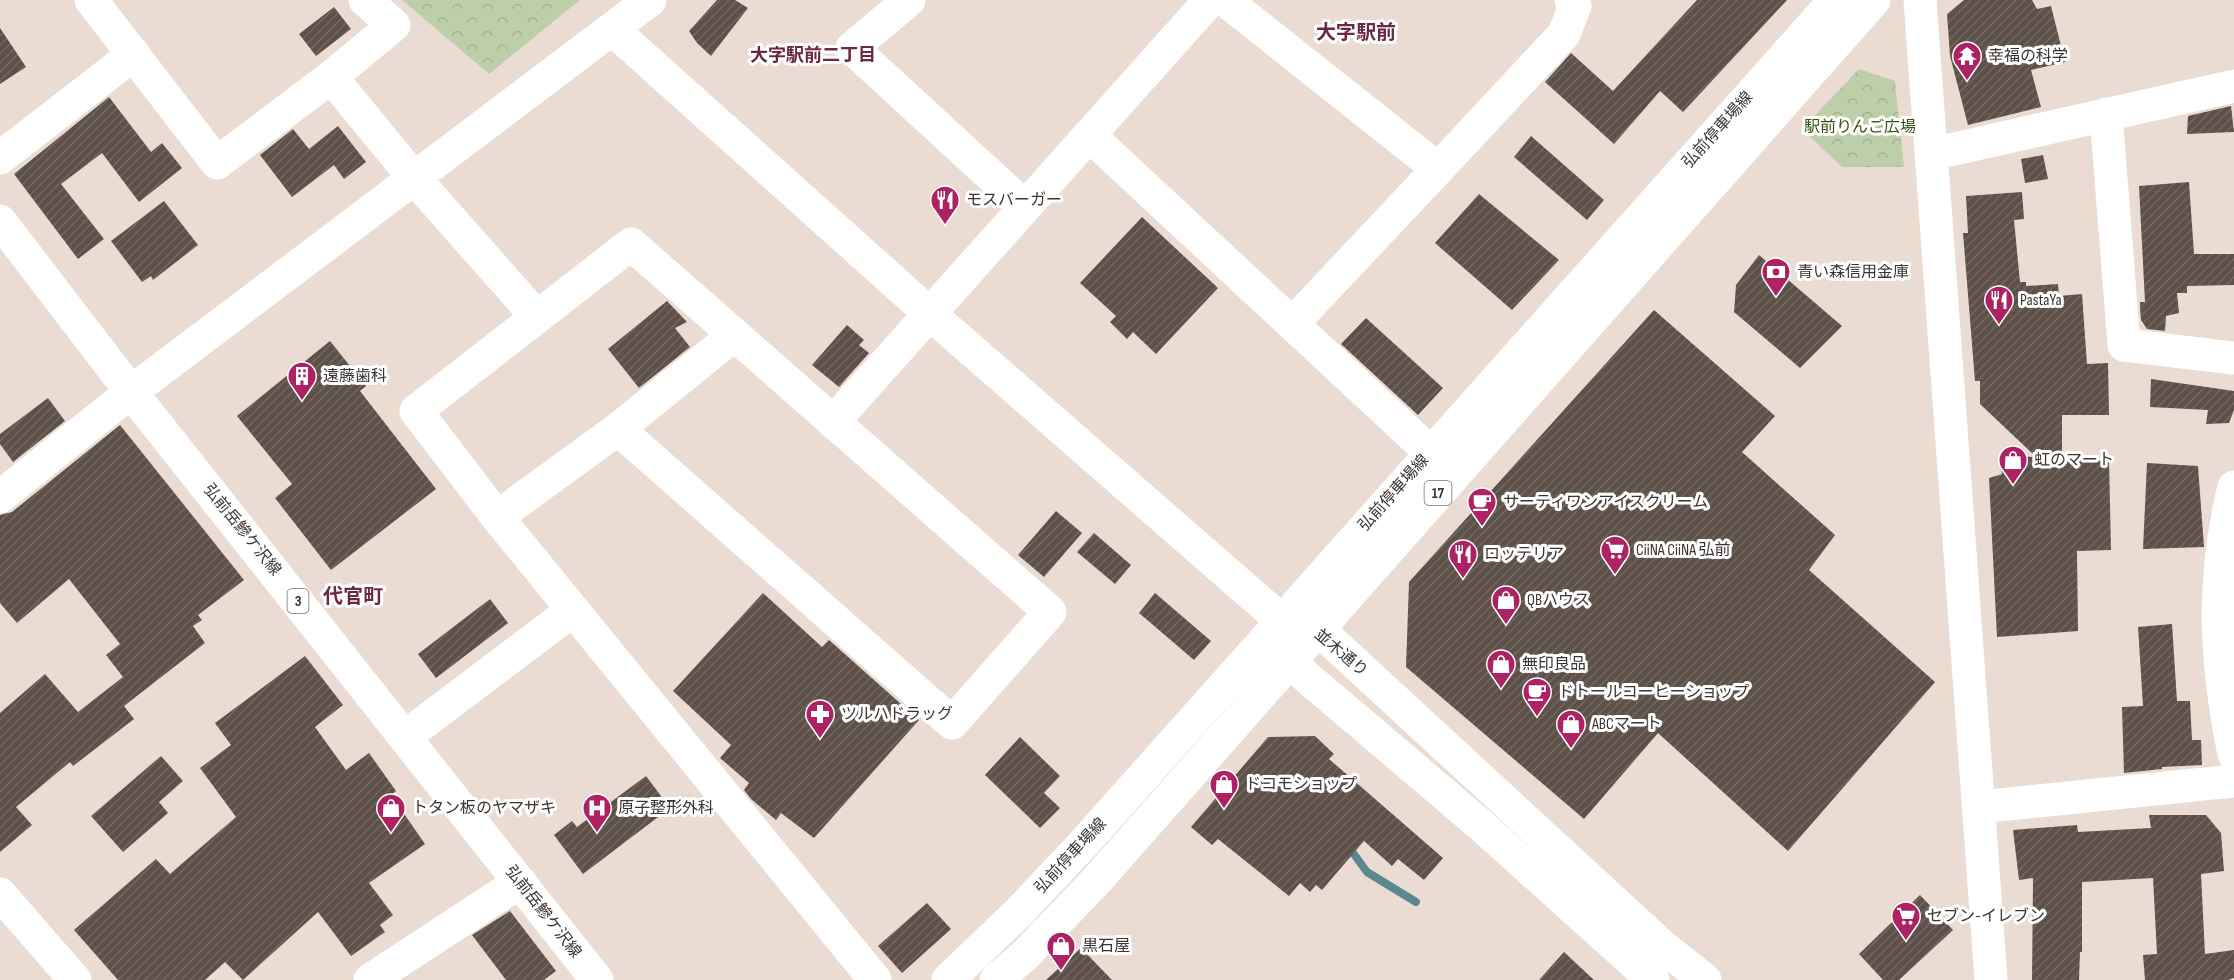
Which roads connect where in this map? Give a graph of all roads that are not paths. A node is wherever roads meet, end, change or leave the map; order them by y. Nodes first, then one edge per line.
1 (91, 0) edge
2 (365, 0) edge
3 (650, 0) edge
4 (1210, 0) edge
5 (1225, 0) edge
6 (1571, 0) edge
7 (1834, 0) edge
8 (1874, 0) edge
9 (1920, 0) edge
10 (907, 1) edge
11 (612, 29) junction
12 (134, 54) junction
13 (332, 77) junction
14 (2234, 86) edge
15 (2106, 114) junction
16 (1089, 135) junction
17 (1932, 154) junction
18 (0, 158) edge
19 (1438, 168) junction
20 (416, 179) junction
21 (1025, 207) junction
22 (0, 221) edge
23 (930, 314) junction
24 (537, 317) junction
25 (1292, 324) junction
26 (734, 335) junction
27 (2234, 358) edge
28 (131, 392) junction
29 (833, 422) junction
30 (618, 429) junction
31 (1430, 452) junction
32 (2234, 487) edge
33 (0, 497) edge
34 (497, 517) junction
35 (573, 610) junction
36 (1281, 620) junction
37 (1318, 629) junction
38 (1289, 662) junction
39 (406, 736) junction
40 (2234, 754) edge
41 (2234, 782) edge
42 (1979, 807) junction
43 (520, 882) junction
44 (0, 894) edge
45 (1662, 946) junction
46 (1642, 977) edge
47 (75, 980) edge
48 (370, 980) edge
49 (597, 980) edge
50 (875, 980) edge
51 (948, 980) edge
52 (996, 980) edge
53 (1705, 980) edge
54 (1991, 980) edge

1 - 12 street
2 - 13 street
3 - 11 street
4 - 16 street
5 - 19 street
6 - 19 street
7 - 31 street, 弘前停車場線 / 17
8 - 37 street, 弘前停車場線 / 17
9 - 17 street
10 - 21 street
11 - 20 street
11 - 23 street
12 - 13 street
12 - 18 street
13 - 20 street
14 - 15 street
15 - 17 street
15 - 27 street
16 - 21 street
16 - 25 street
17 - 42 street
19 - 25 street
20 - 24 street
20 - 28 street
21 - 23 street
22 - 28 street, 弘前岳鰺ケ沢線 / 3
23 - 29 street
23 - 36 street
24 - 26 street
24 - 34 street
25 - 31 street
26 - 29 street
26 - 30 street
28 - 33 street
28 - 39 street, 弘前岳鰺ケ沢線 / 3
29 - 30 street
30 - 34 street
31 - 36 street, 弘前停車場線 / 17
32 - 40 street
34 - 35 street
35 - 39 street
35 - 50 street
36 - 37 street, 並木通り
36 - 38 street
36 - 51 street, 弘前停車場線 / 17
37 - 38 street, 弘前停車場線 / 17
37 - 45 street, 並木通り
38 - 46 street
38 - 52 street, 弘前停車場線 / 17
39 - 43 street, 弘前岳鰺ケ沢線 / 3
41 - 42 street
42 - 54 street
43 - 48 street
43 - 49 street, 弘前岳鰺ケ沢線 / 3
44 - 47 street
45 - 46 street
45 - 53 street, 並木通り

